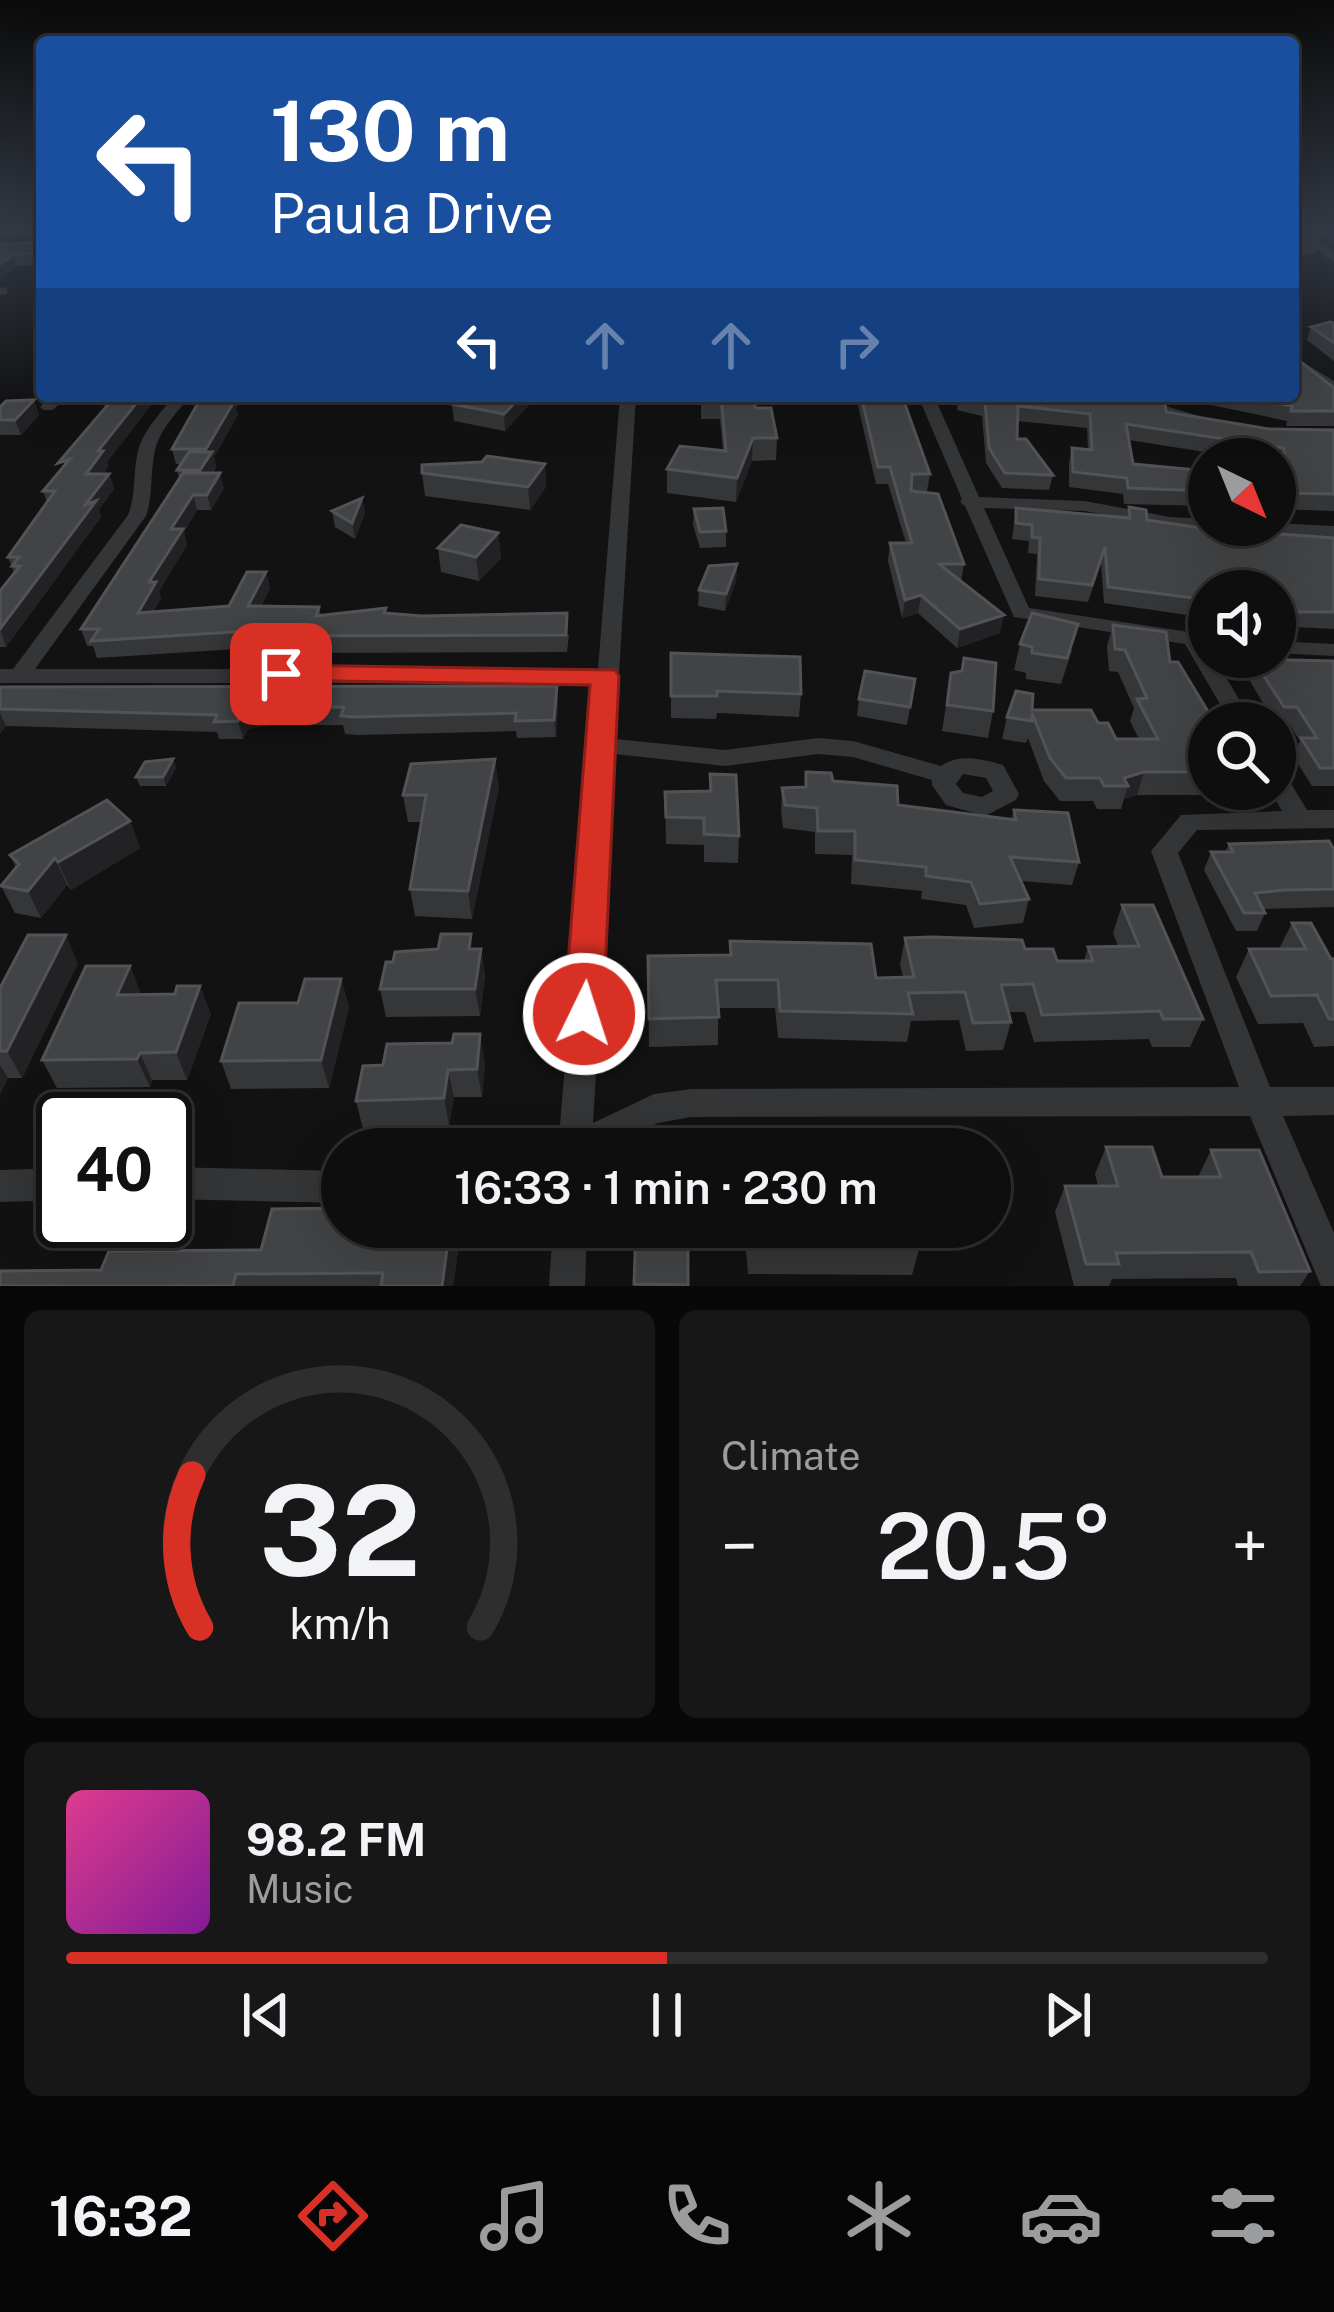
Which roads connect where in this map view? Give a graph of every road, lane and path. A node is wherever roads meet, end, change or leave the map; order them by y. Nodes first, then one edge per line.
1 (1299, 365) edge
2 (1334, 388) edge
3 (177, 402) edge
4 (628, 402) edge
5 (928, 402) edge
6 (1123, 402) edge
7 (1232, 429) edge
8 (969, 502) junction
9 (1334, 532) edge
10 (1188, 638) edge
11 (1296, 647) edge
12 (1334, 650) edge
13 (10, 676) edge
14 (605, 676) junction
15 (601, 745) junction
16 (946, 775) dead end
17 (1294, 810) edge
18 (1334, 818) edge
19 (1299, 819) junction
20 (1262, 1101) junction
21 (1334, 1101) edge
22 (575, 1128) edge
23 (616, 1128) edge
24 (192, 1184) edge
25 (36, 1185) edge
26 (0, 1186) edge
27 (321, 1187) edge
28 (569, 1248) edge
29 (1334, 1274) edge
30 (567, 1286) edge

1 - 2 street
3 - 13 street
4 - 14 street
5 - 8 street
6 - 7 street
8 - 9 street
8 - 10 street
11 - 12 street
13 - 14 street
14 - 15 street
15 - 16 street
15 - 22 street
17 - 19 street
18 - 19 street
19 - 20 street
20 - 21 street
20 - 23 street
20 - 29 street
24 - 27 street
25 - 26 street
28 - 30 street

